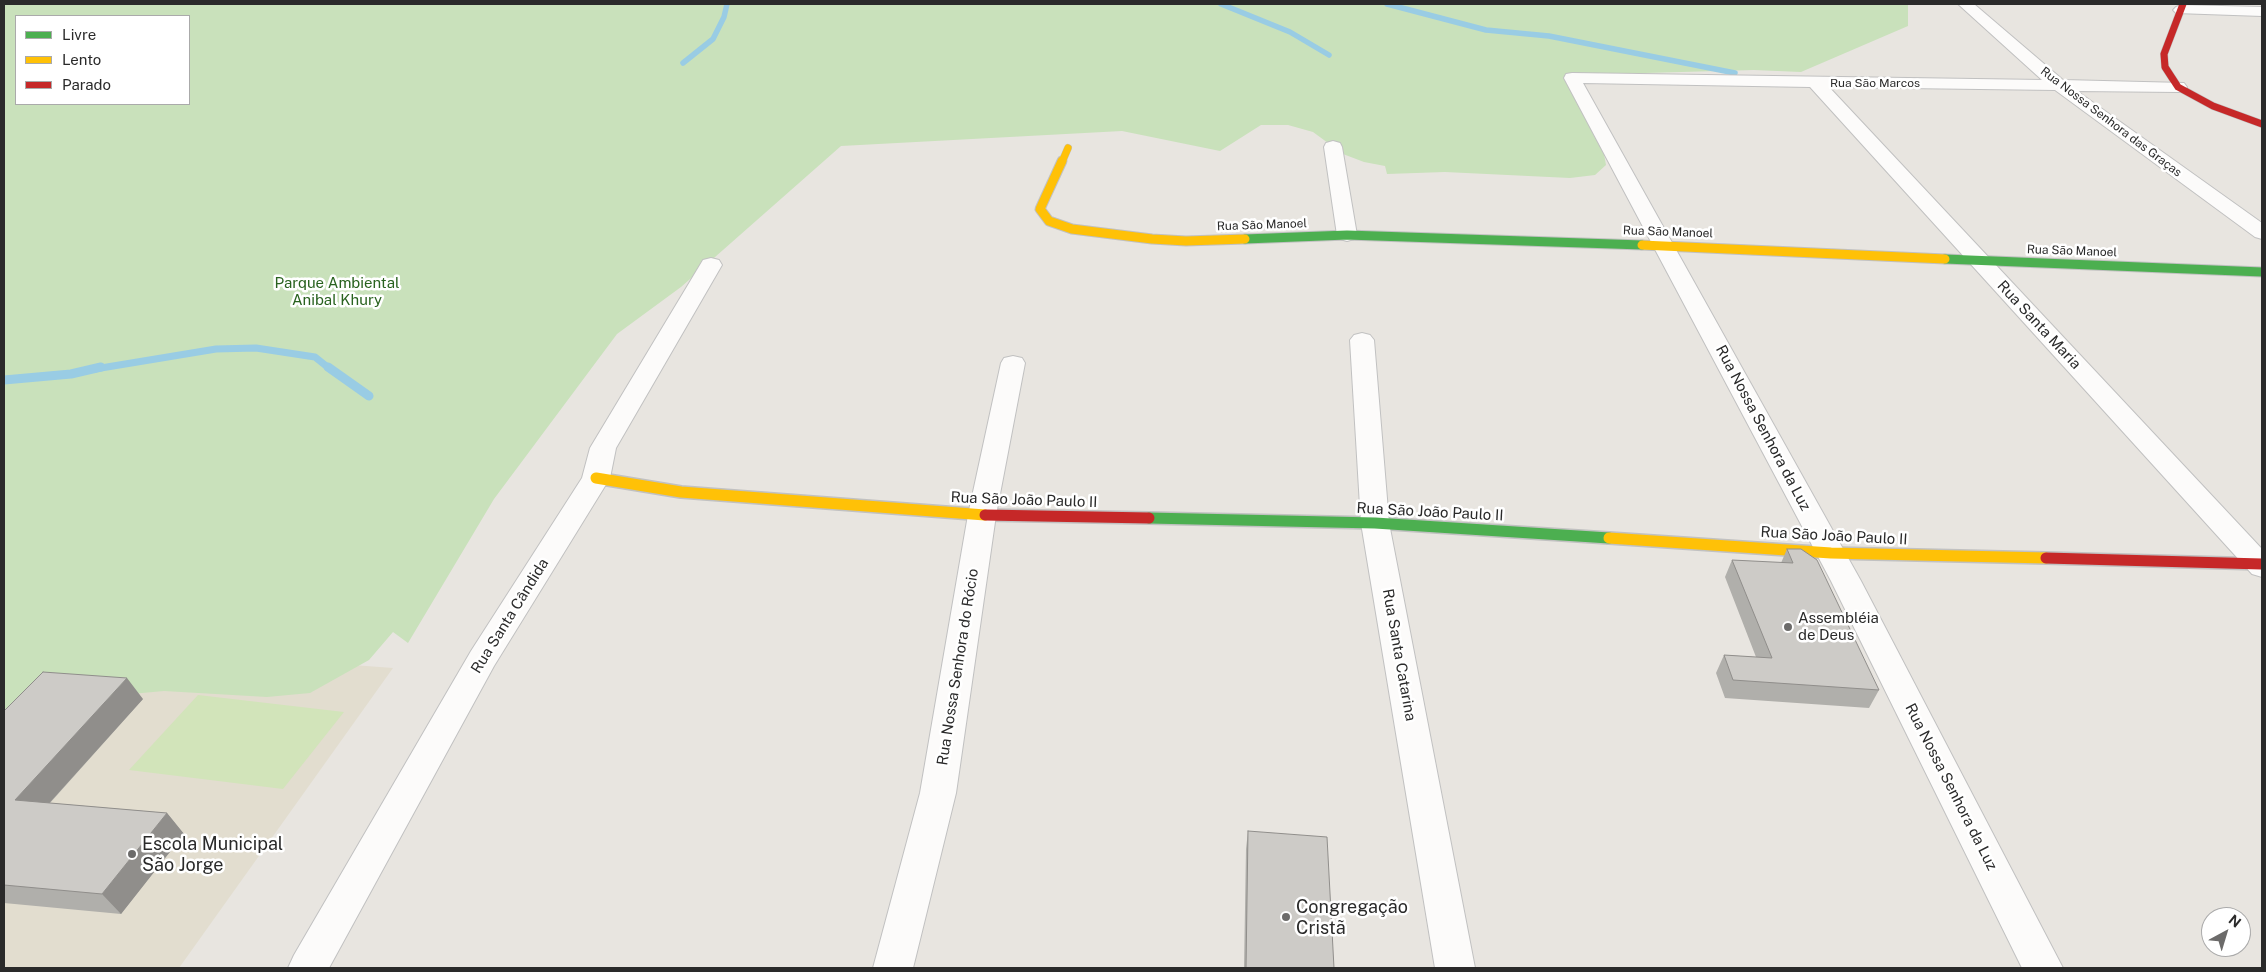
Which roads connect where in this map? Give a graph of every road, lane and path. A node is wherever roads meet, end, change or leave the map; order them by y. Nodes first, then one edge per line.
1 (1965, 4) edge
2 (2182, 7) edge
3 (2262, 12) edge
4 (1572, 78) joint
5 (1816, 82) junction
6 (2056, 84) junction
7 (2178, 87) junction
8 (2262, 124) edge
9 (1333, 147) dead end
10 (1068, 148) dead end
11 (2262, 233) edge
12 (1347, 235) junction
13 (1665, 246) junction
14 (1980, 261) junction
15 (711, 265) dead end
16 (2262, 272) edge
17 (1362, 340) dead end
18 (1013, 363) dead end
19 (596, 478) junction
20 (982, 515) junction
21 (1375, 523) junction
22 (1831, 553) junction
23 (2261, 565) edge
24 (308, 968) edge
25 (893, 968) edge
26 (1455, 968) edge
27 (2043, 968) edge

1 - 6 street, Rua Nossa Senhora das Graças
2 - 3 street
2 - 7 street
4 - 5 street, Rua São Marcos
4 - 13 street, Rua Nossa Senhora da Luz
5 - 6 street, Rua São Marcos
5 - 14 street, Rua Santa Maria
6 - 7 street, Rua São Marcos
6 - 11 street, Rua Nossa Senhora das Graças
7 - 8 street
9 - 12 street
10 - 12 street, Rua São Manoel
12 - 13 street, Rua São Manoel
13 - 14 street, Rua São Manoel
13 - 22 street, Rua Nossa Senhora da Luz
14 - 16 street, Rua São Manoel
14 - 23 street, Rua Santa Maria
15 - 19 street, Rua Santa Cândida
17 - 21 street, Rua Santa Catarina
18 - 20 street, Rua Nossa Senhora do Rócio
19 - 20 street, Rua São João Paulo II
19 - 24 street, Rua Santa Cândida
20 - 21 street, Rua São João Paulo II
20 - 25 street, Rua Nossa Senhora do Rócio
21 - 22 street, Rua São João Paulo II
21 - 26 street, Rua Santa Catarina
22 - 23 street, Rua São João Paulo II
22 - 27 street, Rua Nossa Senhora da Luz

